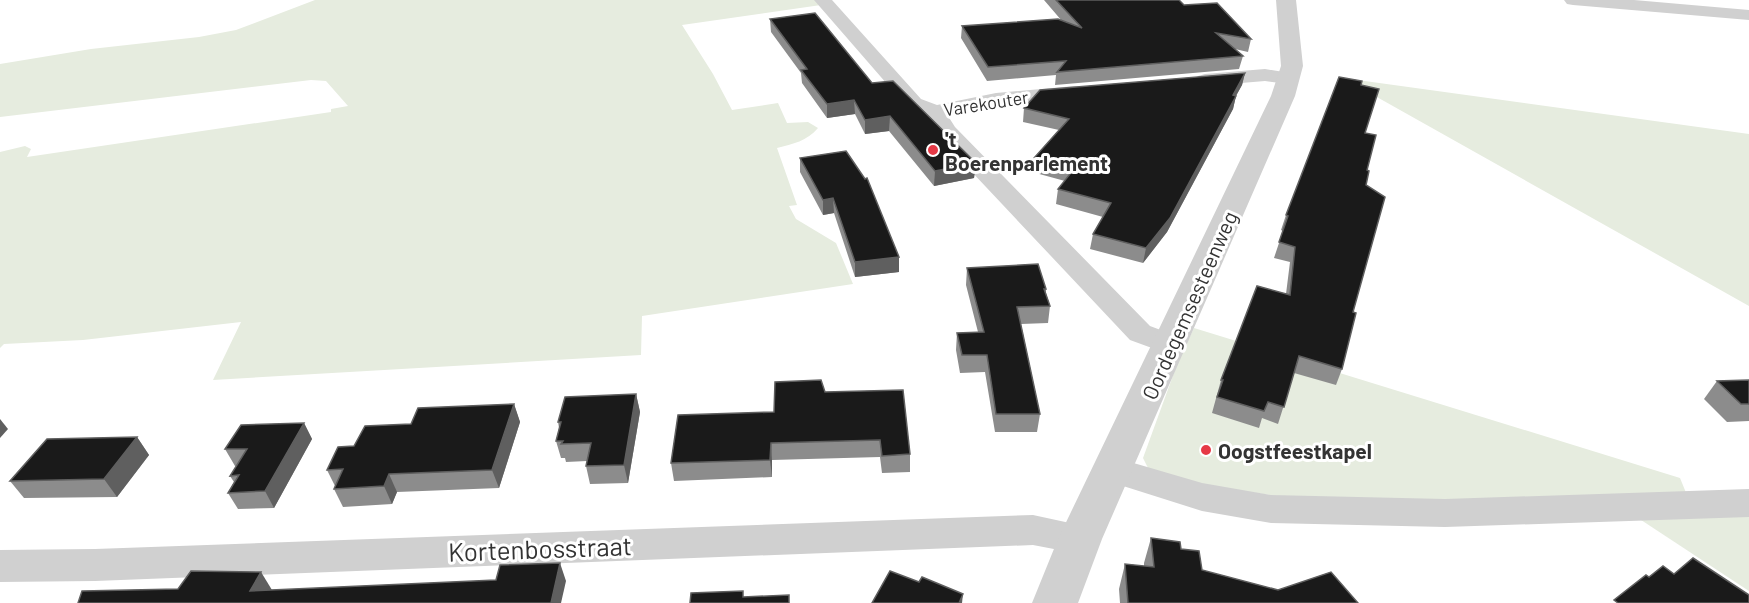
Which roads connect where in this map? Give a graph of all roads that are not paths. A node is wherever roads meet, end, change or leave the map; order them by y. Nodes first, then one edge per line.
1 (823, 0) edge
2 (1286, 0) edge
3 (1573, 0) edge
4 (1749, 15) edge
5 (1289, 78) junction
6 (1183, 82) edge
7 (1089, 90) edge
8 (935, 112) junction
9 (1171, 345) junction
10 (1113, 470) junction
11 (1749, 504) edge
12 (1080, 539) junction
13 (0, 566) edge
14 (1055, 603) edge

1 - 8 street, Varekouter
2 - 5 street, Oordegemsesteenweg
3 - 4 street
5 - 6 street
5 - 9 street, Oordegemsesteenweg
7 - 8 street, Varekouter
8 - 9 street, Varekouter
9 - 10 street, Oordegemsesteenweg
10 - 11 street
10 - 12 street, Oordegemsesteenweg
12 - 13 street, Kortenbosstraat
12 - 14 street, Oordegemsesteenweg

